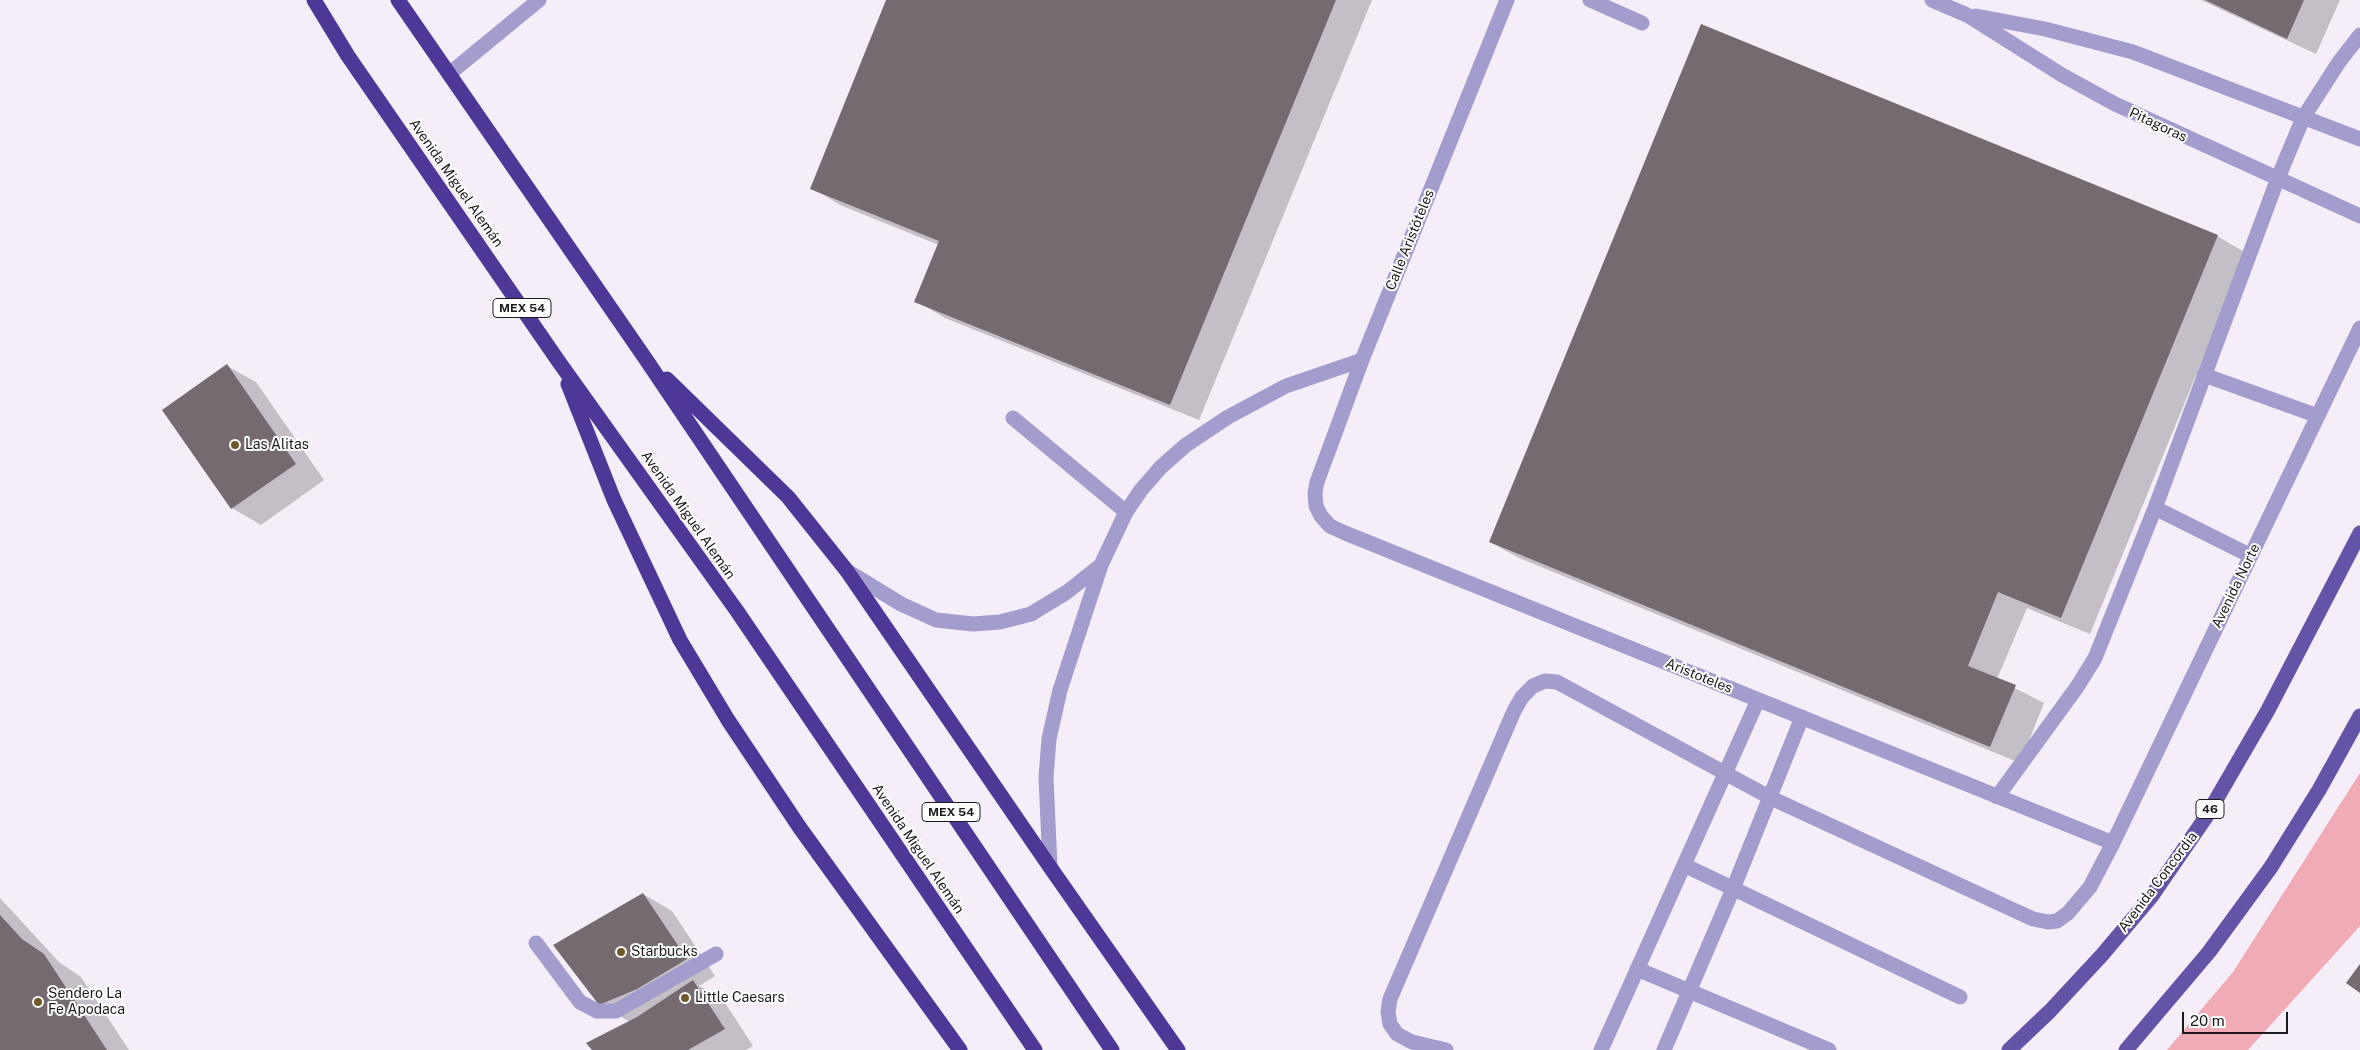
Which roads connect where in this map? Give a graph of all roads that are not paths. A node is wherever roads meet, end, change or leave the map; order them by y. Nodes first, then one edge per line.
1 (314, 0) edge
2 (398, 0) edge
3 (539, 0) edge
4 (1508, 0) edge
5 (1590, 0) edge
6 (1932, 0) edge
7 (1967, 14) junction
8 (1642, 23) dead end
9 (2360, 35) edge
10 (449, 74) junction
11 (2304, 118) junction
12 (2360, 139) edge
13 (2278, 178) junction
14 (2360, 216) edge
15 (2360, 328) edge
16 (645, 358) junction
17 (1362, 360) junction
18 (559, 362) junction
19 (2204, 375) junction
20 (2318, 416) junction
21 (1013, 418) dead end
22 (1318, 482) joint
23 (2155, 508) junction
24 (1126, 512) junction
25 (2360, 533) edge
26 (2250, 556) junction
27 (1101, 565) junction
28 (847, 571) junction
29 (1758, 700) junction
30 (2360, 716) edge
31 (1802, 717) junction
32 (1725, 773) junction
33 (1997, 797) junction
34 (1771, 798) junction
35 (2113, 843) junction
36 (1684, 865) junction
37 (1050, 867) junction
38 (1733, 889) junction
39 (536, 942) dead end
40 (716, 954) dead end
41 (1637, 969) junction
42 (1690, 991) junction
43 (1960, 997) dead end
44 (960, 1050) edge
45 (1035, 1050) edge
46 (1112, 1050) edge
47 (1178, 1050) edge
48 (1446, 1050) edge
49 (1601, 1050) edge
50 (1664, 1050) edge
51 (1829, 1050) edge
52 (2009, 1050) edge
53 (2126, 1050) edge

1 - 18 highway, Avenida Miguel Alemán / MEX 54
2 - 10 highway, MEX 54
3 - 10 lane
4 - 17 lane, Calle Aristóteles
5 - 8 lane
6 - 7 lane, Pitagoras
7 - 11 lane, Pitagoras
7 - 13 lane, Pitagoras
9 - 11 lane
10 - 16 highway, MEX 54
11 - 12 lane, Pitagoras
11 - 13 lane
13 - 14 lane, Pitagoras
13 - 19 lane
15 - 20 lane, Avenida Norte
16 - 28 highway
16 - 46 highway, MEX 54
17 - 22 lane, Calle Aristóteles
17 - 24 lane
18 - 44 highway
18 - 45 highway, Avenida Miguel Alemán / MEX 54
19 - 20 lane
19 - 23 lane
20 - 26 lane, Avenida Norte
21 - 24 lane
22 - 29 lane, Aristoteles
23 - 26 lane
23 - 33 lane
24 - 27 lane
25 - 52 main road, Avenida Concordia / 46
26 - 35 lane, Avenida Norte
27 - 28 lane
27 - 37 lane
28 - 37 highway
29 - 31 lane, Aristoteles
29 - 32 lane
30 - 53 main road
31 - 33 lane, Aristoteles
31 - 34 lane
32 - 34 lane, Avenida Norte
32 - 36 lane
32 - 48 lane, Avenida Norte
33 - 35 lane, Aristoteles
34 - 35 lane, Avenida Norte
34 - 38 lane
36 - 38 lane
36 - 41 lane
37 - 47 highway
38 - 42 lane
38 - 43 lane
39 - 40 lane
41 - 42 lane
41 - 49 lane
42 - 50 lane
42 - 51 lane

